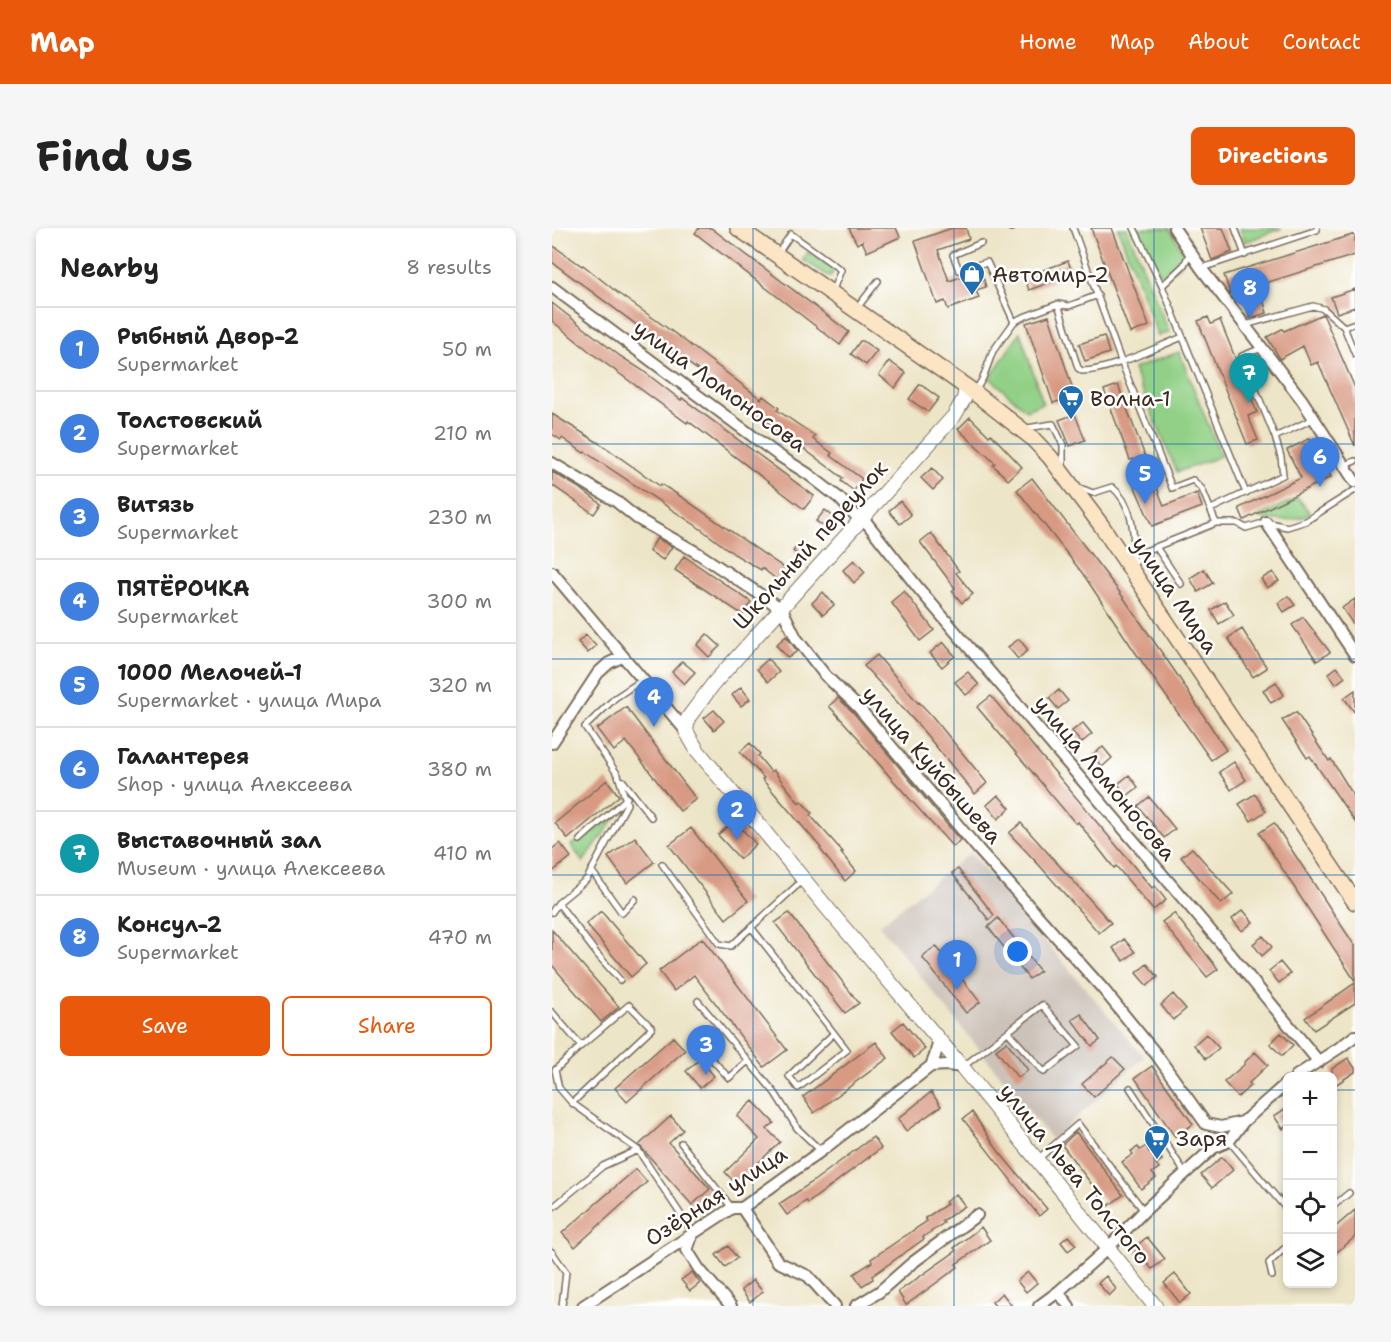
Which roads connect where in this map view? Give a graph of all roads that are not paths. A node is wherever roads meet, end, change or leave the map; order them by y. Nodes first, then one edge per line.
1 (738, 228) edge
2 (1073, 228) edge
3 (1134, 228) edge
4 (1173, 228) edge
5 (1235, 228) edge
6 (1319, 229) edge
7 (981, 243) dead end
8 (1190, 252) junction
9 (777, 254) junction
10 (1245, 255) junction
11 (1201, 268) junction
12 (878, 281) dead end
13 (1162, 286) junction
14 (552, 287) edge
15 (831, 293) junction
16 (1098, 295) junction
17 (1058, 304) junction
18 (856, 309) junction
19 (1014, 322) junction
20 (1355, 323) edge
21 (1245, 325) junction
22 (1344, 327) junction
23 (1183, 337) junction
24 (1263, 348) junction
25 (1355, 354) edge
26 (1121, 361) junction
27 (970, 390) junction
28 (1315, 418) junction
29 (1021, 429) junction
30 (1275, 437) junction
31 (552, 463) edge
32 (1350, 463) edge
33 (1065, 476) junction
34 (1355, 482) edge
35 (1355, 490) edge
36 (1246, 493) junction
37 (1211, 509) junction
38 (862, 520) junction
39 (1266, 522) junction
40 (1216, 523) junction
41 (1156, 547) junction
42 (1130, 568) junction
43 (552, 572) edge
44 (1180, 584) dead end
45 (782, 609) junction
46 (1355, 655) edge
47 (622, 657) junction
48 (642, 680) junction
49 (686, 731) junction
50 (552, 742) edge
51 (618, 775) junction
52 (627, 798) junction
53 (651, 817) dead end
54 (580, 840) dead end
55 (662, 864) dead end
56 (591, 870) junction
57 (803, 879) junction
58 (635, 899) dead end
59 (1355, 902) edge
60 (558, 903) junction
61 (552, 912) edge
62 (751, 927) junction
63 (620, 980) dead end
64 (698, 1001) dead end
65 (552, 1012) edge
66 (1008, 1032) junction
67 (833, 1034) junction
68 (1355, 1036) edge
69 (939, 1039) junction
70 (581, 1046) junction
71 (709, 1056) dead end
72 (748, 1061) junction
73 (1318, 1062) junction
74 (931, 1066) junction
75 (962, 1067) junction
76 (1303, 1072) edge
77 (552, 1079) edge
78 (1283, 1086) edge
79 (559, 1088) junction
80 (1130, 1088) dead end
81 (572, 1103) junction
82 (1243, 1122) junction
83 (1228, 1141) junction
84 (681, 1143) dead end
85 (638, 1150) junction
86 (822, 1151) junction
87 (1038, 1159) junction
88 (1185, 1173) junction
89 (1349, 1193) dead end
90 (1337, 1203) edge
91 (1283, 1206) edge
92 (552, 1208) edge
93 (737, 1208) junction
94 (1144, 1210) junction
95 (977, 1215) dead end
96 (693, 1233) junction
97 (1107, 1249) junction
98 (1283, 1249) edge
99 (552, 1252) edge
100 (1272, 1276) dead end
101 (1058, 1292) junction
102 (562, 1306) edge
103 (583, 1306) edge
104 (731, 1306) edge
105 (836, 1306) edge
106 (856, 1306) edge
107 (1039, 1306) edge
108 (1069, 1306) edge
109 (1155, 1306) edge

1 - 9 main road, улица Мира
2 - 16 lane
3 - 13 lane
4 - 8 street
5 - 10 lane
6 - 10 lane
7 - 19 lane
8 - 11 street
8 - 13 lane
9 - 15 main road, улица Мира
9 - 15 lane
10 - 11 lane
11 - 21 street
12 - 18 lane
13 - 23 lane
14 - 38 street, улица Ломоносова
15 - 18 main road, улица Мира
16 - 17 lane
16 - 26 lane
17 - 19 lane
17 - 26 lane
18 - 27 main road, улица Мира
19 - 27 lane
20 - 22 lane
21 - 22 lane
21 - 24 street
22 - 25 lane
23 - 26 lane
23 - 36 lane
24 - 28 street
24 - 30 lane
26 - 37 lane
27 - 29 main road, улица Мира
27 - 38 street, Школьный переулок
28 - 30 lane
28 - 32 street
29 - 33 main road, улица Мира
29 - 33 lane
30 - 36 lane
31 - 45 street
32 - 34 street
33 - 42 main road, улица Мира
33 - 42 lane
35 - 39 lane
36 - 37 lane
37 - 40 lane
38 - 45 street, Школьный переулок
38 - 73 street, улица Ломоносова
39 - 40 lane
39 - 46 street
40 - 41 lane
41 - 42 lane
41 - 44 lane
42 - 59 main road, улица Мира
43 - 47 street, улица Льва Толстого
45 - 49 street, Школьный переулок
45 - 82 street, улица Куйбышева
47 - 48 street, улица Льва Толстого
47 - 50 street
48 - 49 street, улица Льва Толстого
48 - 51 lane
49 - 57 street, улица Льва Толстого
51 - 52 lane
51 - 53 lane
52 - 54 lane
52 - 56 lane
55 - 62 lane
56 - 58 lane
56 - 60 lane
57 - 62 lane
57 - 69 street, улица Льва Толстого
60 - 61 lane
60 - 63 lane
62 - 67 lane
64 - 72 lane
65 - 70 lane
66 - 66 lane
66 - 75 lane
67 - 67 lane
68 - 73 street
69 - 74 street
69 - 75 street, улица Льва Толстого
70 - 79 lane
70 - 81 lane
71 - 72 lane
72 - 86 lane
73 - 76 street
74 - 75 street
74 - 86 street, Озёрная улица
75 - 87 street, улица Льва Толстого
77 - 79 lane
78 - 82 street
79 - 81 lane
80 - 88 lane
81 - 85 lane
82 - 83 street
83 - 88 street
83 - 91 lane
84 - 93 lane
85 - 92 lane
85 - 96 lane
86 - 93 street, Озёрная улица
87 - 94 lane
87 - 97 street, улица Льва Толстого
88 - 94 street
89 - 90 lane
93 - 96 street, Озёрная улица
93 - 105 street
94 - 97 street
95 - 106 street
96 - 103 street, Озёрная улица
96 - 104 street
97 - 101 street
97 - 109 street, улица Льва Толстого
98 - 100 lane
99 - 102 lane
101 - 107 street
101 - 108 street

